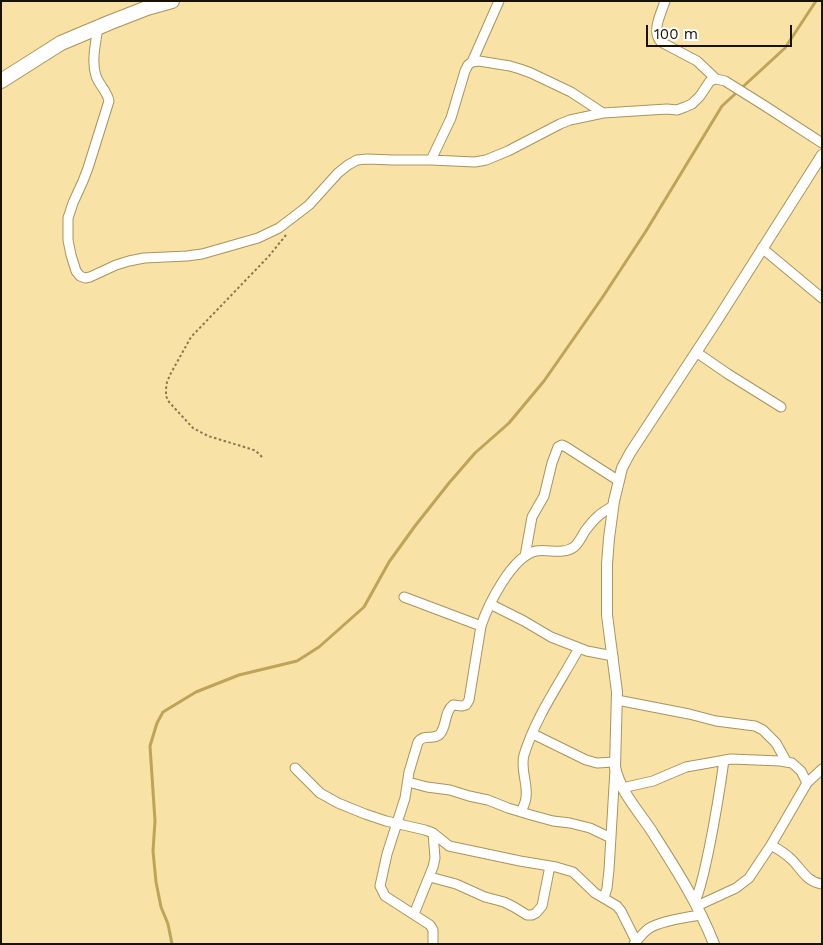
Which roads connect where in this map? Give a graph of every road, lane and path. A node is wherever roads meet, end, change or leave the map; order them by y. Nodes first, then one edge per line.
1 (172, 1) edge
2 (500, 1) edge
3 (665, 1) edge
4 (98, 27) junction
5 (472, 62) junction
6 (720, 80) junction
7 (1, 81) edge
8 (603, 113) junction
9 (822, 143) edge
10 (822, 155) edge
11 (431, 160) junction
12 (288, 233) dead end
13 (762, 248) junction
14 (822, 298) edge
15 (696, 352) junction
16 (781, 407) dead end
17 (262, 457) dead end
18 (619, 481) junction
19 (613, 506) junction
20 (525, 556) junction
21 (404, 597) dead end
22 (490, 604) junction
23 (481, 626) junction
24 (579, 648) junction
25 (613, 656) junction
26 (618, 700) junction
27 (533, 734) junction
28 (724, 760) junction
29 (786, 762) junction
30 (615, 765) junction
31 (295, 768) dead end
32 (822, 769) edge
33 (408, 782) junction
34 (807, 783) junction
35 (622, 788) junction
36 (521, 812) junction
37 (396, 823) junction
38 (433, 833) junction
39 (611, 838) junction
40 (771, 845) junction
41 (550, 866) junction
42 (430, 877) junction
43 (822, 884) edge
44 (604, 898) junction
45 (698, 908) junction
46 (414, 914) junction
47 (635, 942) edge
48 (433, 944) edge
49 (714, 944) edge

1 - 4 highway
2 - 5 street
3 - 6 street
4 - 7 highway
4 - 11 street
5 - 8 street
5 - 11 street
6 - 8 street
6 - 9 street
8 - 11 street
10 - 13 street
12 - 17 path
13 - 14 street
13 - 15 street
15 - 16 street
15 - 18 street
18 - 19 street
18 - 20 street
19 - 20 street
19 - 25 street
20 - 22 street
21 - 23 street
22 - 23 street
22 - 24 street
23 - 33 street
24 - 25 street
24 - 27 street
25 - 26 street
26 - 29 street
26 - 30 street
27 - 30 street
27 - 36 street
28 - 29 street
28 - 35 street
28 - 45 street
29 - 34 street
30 - 35 street
30 - 39 street
31 - 37 street
32 - 34 street
33 - 36 street
33 - 37 street
34 - 40 street
35 - 45 street
36 - 39 street
37 - 38 street
37 - 46 street
38 - 41 street
38 - 42 street
39 - 44 street
40 - 43 street
40 - 45 street
41 - 42 street
41 - 44 street
42 - 46 street
44 - 47 street
45 - 47 street
45 - 49 street
46 - 48 street

